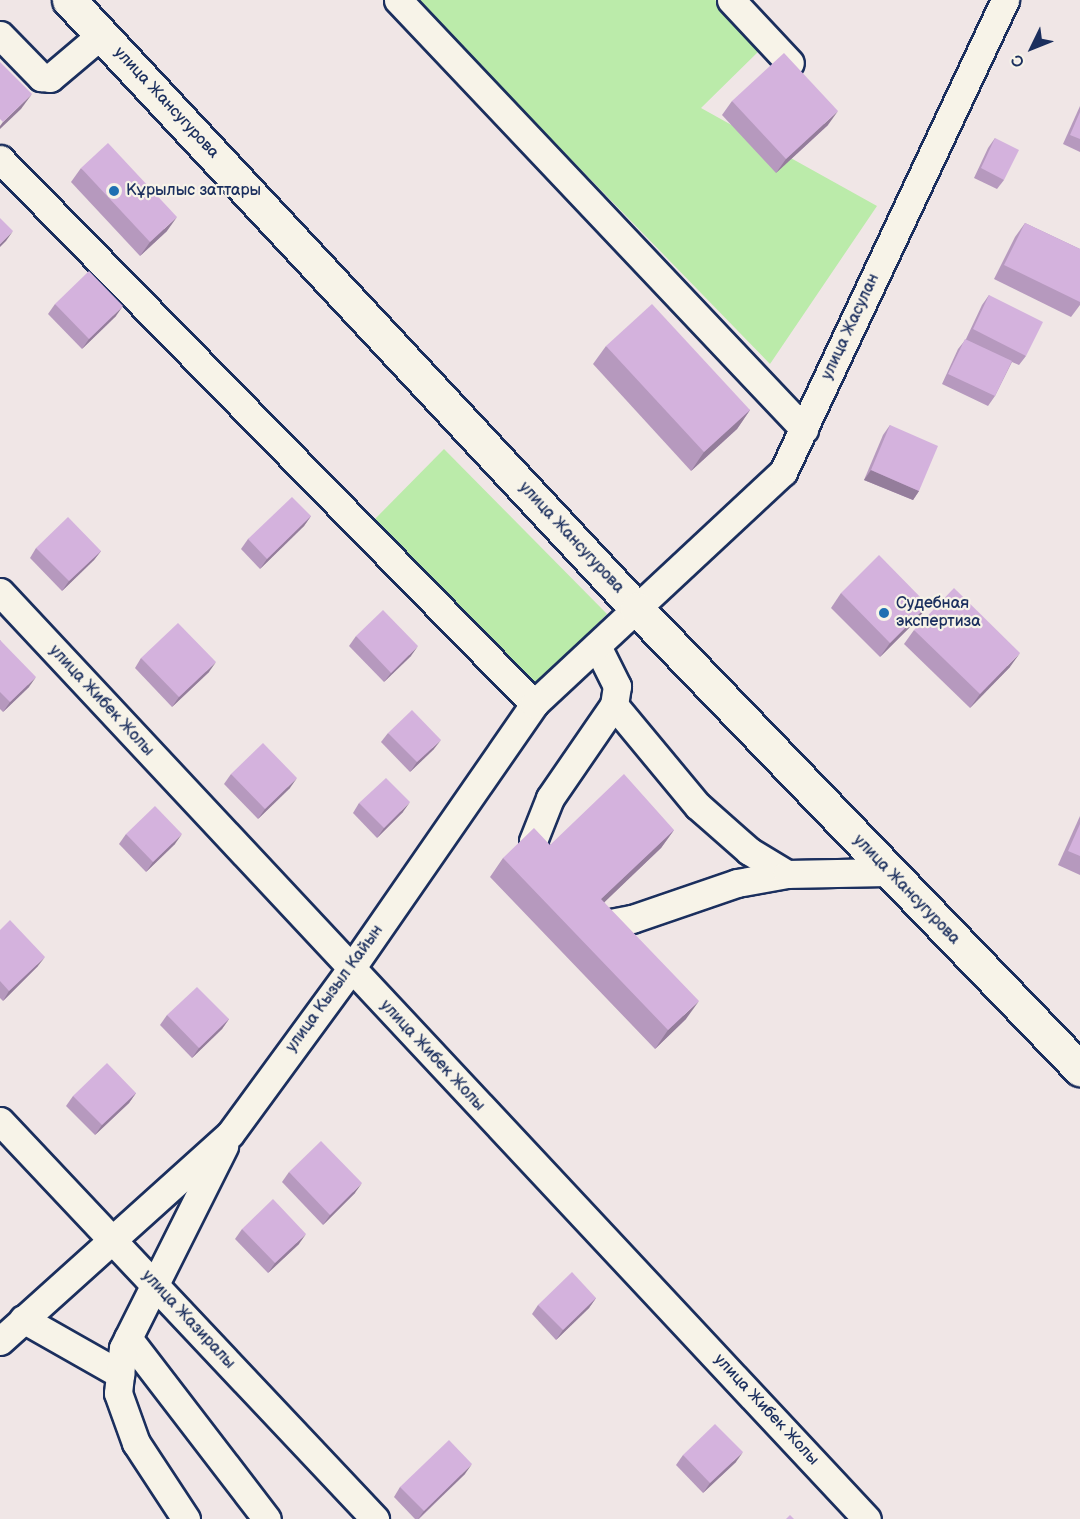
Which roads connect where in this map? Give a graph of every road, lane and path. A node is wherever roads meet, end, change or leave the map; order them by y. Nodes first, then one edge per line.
1 (69, 0) edge
2 (398, 0) edge
3 (732, 0) edge
4 (1005, 0) edge
5 (102, 34) junction
6 (0, 35) edge
7 (790, 63) edge
8 (0, 159) edge
9 (804, 429) junction
10 (0, 592) edge
11 (637, 609) junction
12 (597, 646) junction
13 (534, 704) junction
14 (614, 705) junction
15 (537, 863) edge
16 (887, 872) junction
17 (787, 874) junction
18 (595, 926) edge
19 (350, 969) junction
20 (1077, 1055) edge
21 (0, 1121) edge
22 (230, 1134) junction
23 (111, 1239) junction
24 (155, 1286) junction
25 (23, 1319) junction
26 (128, 1338) junction
27 (0, 1341) edge
28 (120, 1374) junction
29 (186, 1519) edge
30 (267, 1519) edge
31 (375, 1519) edge
32 (867, 1519) edge

1 - 5 main road, улица Жансугурова
2 - 9 street
3 - 7 street
4 - 9 street, улица Жасулан
5 - 6 street
5 - 11 main road, улица Жансугурова
8 - 13 street
9 - 11 street, улица Жасулан
10 - 19 street, улица Жибек Жолы
11 - 12 street, улица Кызыл Кайын
11 - 16 main road, улица Жансугурова
12 - 13 street, улица Кызыл Кайын
12 - 14 street
13 - 19 street, улица Кызыл Кайын
14 - 15 street
14 - 17 street
16 - 17 street
16 - 20 main road, улица Жансугурова
17 - 18 street
19 - 22 street, улица Кызыл Кайын
19 - 32 street, улица Жибек Жолы
21 - 23 street, улица Жазиралы
22 - 23 street, улица Кызыл Кайын
22 - 24 street
23 - 24 street, улица Жазиралы
23 - 25 street, улица Кызыл Кайын
24 - 26 street
24 - 31 street, улица Жазиралы
25 - 27 street, улица Кызыл Кайын
25 - 28 street
26 - 28 street
26 - 30 street
28 - 29 street

